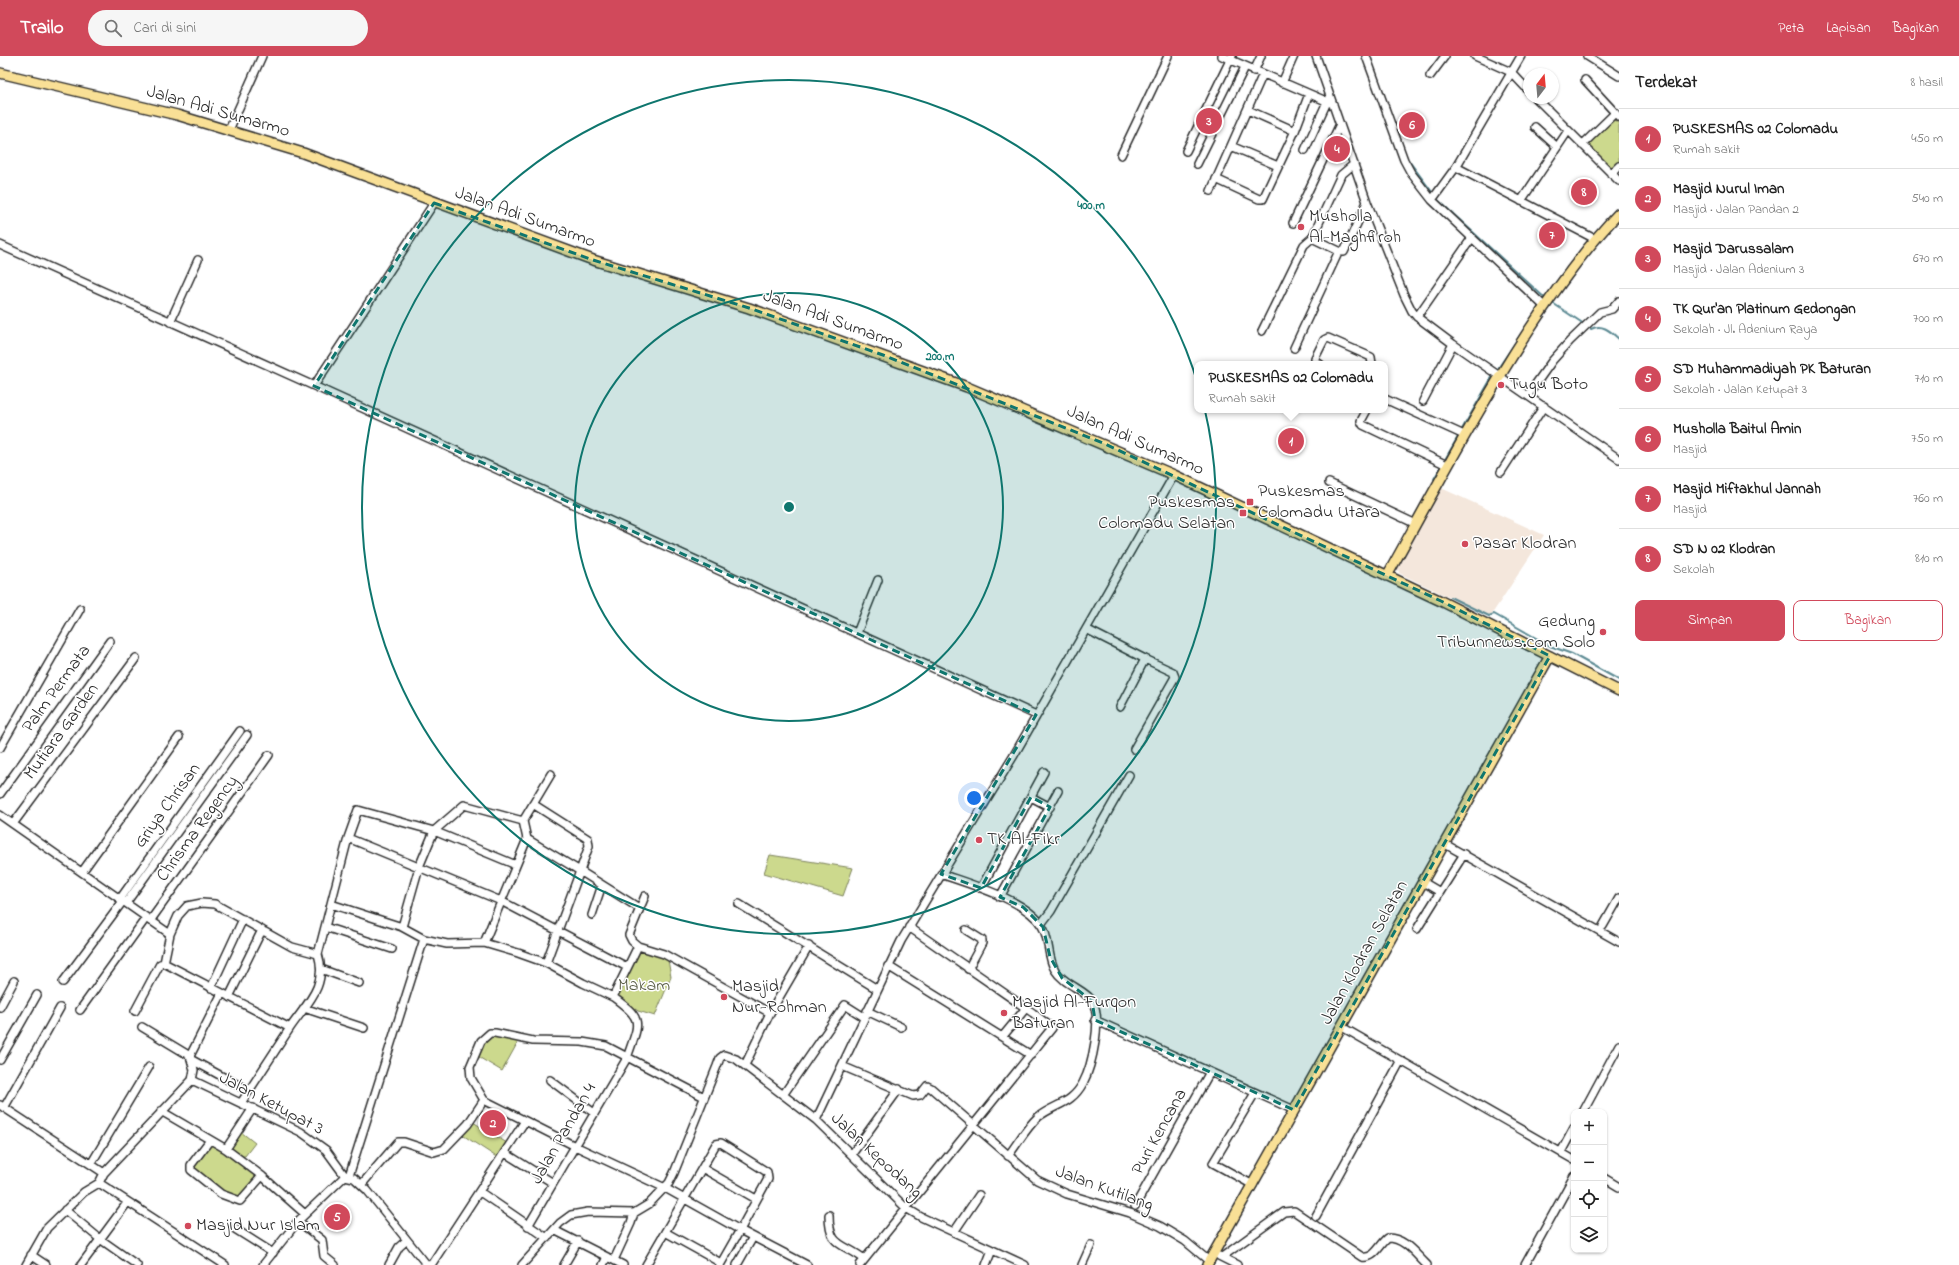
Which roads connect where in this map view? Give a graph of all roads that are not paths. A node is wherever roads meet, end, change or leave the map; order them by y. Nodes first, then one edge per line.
1 (262, 56) edge
2 (1168, 56) edge
3 (1222, 56) edge
4 (1261, 56) edge
5 (1294, 56) edge
6 (1316, 56) edge
7 (1366, 56) edge
8 (1444, 56) edge
9 (1475, 56) edge
10 (1520, 56) edge
11 (1587, 56) edge
12 (1232, 58) edge
13 (1245, 67) junction
14 (1254, 71) junction
15 (1511, 72) junction
16 (0, 73) edge
17 (1263, 74) junction
18 (1430, 76) dead end
19 (1619, 76) edge
20 (1585, 80) dead end
21 (1282, 83) junction
22 (1523, 85) edge
23 (1309, 94) junction
24 (1330, 103) junction
25 (1542, 104) edge
26 (1248, 110) junction
27 (1617, 115) edge
28 (1340, 124) junction
29 (1535, 128) dead end
30 (229, 130) junction
31 (1295, 131) junction
32 (1568, 131) junction
33 (1582, 145) junction
34 (1231, 146) junction
35 (1557, 147) junction
36 (1305, 150) dead end
37 (1186, 151) dead end
38 (1121, 155) dead end
39 (1197, 164) dead end
40 (1354, 164) junction
41 (1278, 166) junction
42 (1456, 166) junction
43 (1619, 166) edge
44 (1611, 174) junction
45 (1216, 179) junction
46 (1619, 181) edge
47 (1211, 191) dead end
48 (1433, 199) junction
49 (1521, 201) junction
50 (1367, 202) junction
51 (434, 203) junction
52 (1617, 218) edge
53 (1293, 223) dead end
54 (1471, 239) junction
55 (1595, 239) junction
56 (1309, 241) junction
57 (0, 245) edge
58 (1337, 255) junction
59 (198, 260) dead end
60 (1619, 301) edge
61 (1543, 305) junction
62 (1616, 310) edge
63 (1417, 317) junction
64 (170, 322) junction
65 (1262, 331) dead end
66 (1453, 344) junction
67 (1294, 348) dead end
68 (1315, 361) edge
69 (1373, 361) edge
70 (1496, 374) junction
71 (314, 386) junction
72 (1528, 395) junction
73 (1388, 400) edge
74 (1423, 401) dead end
75 (1544, 406) junction
76 (1365, 413) edge
77 (1461, 434) junction
78 (1619, 459) edge
79 (1445, 464) junction
80 (1501, 472) dead end
81 (1174, 475) junction
82 (1329, 483) dead end
83 (1416, 524) junction
84 (1387, 576) junction
85 (878, 580) dead end
86 (80, 609) dead end
87 (1086, 629) junction
88 (857, 633) junction
89 (110, 641) dead end
90 (1550, 656) junction
91 (136, 658) dead end
92 (1145, 659) junction
93 (1619, 691) edge
94 (1120, 707) dead end
95 (1036, 715) junction
96 (243, 733) dead end
97 (179, 737) dead end
98 (0, 748) edge
99 (1134, 749) dead end
100 (270, 755) dead end
101 (1044, 772) dead end
102 (551, 774) dead end
103 (1129, 775) dead end
104 (1058, 791) dead end
105 (0, 794) edge
106 (1031, 797) junction
107 (533, 804) junction
108 (1050, 806) junction
109 (0, 815) edge
110 (523, 822) junction
111 (13, 824) junction
112 (434, 831) junction
113 (348, 838) junction
114 (527, 839) junction
115 (1445, 844) junction
116 (1464, 854) junction
117 (516, 865) junction
118 (419, 867) junction
119 (580, 870) junction
120 (82, 872) junction
121 (941, 874) junction
122 (1423, 882) junction
123 (602, 885) junction
124 (981, 888) junction
125 (1440, 892) junction
126 (645, 896) dead end
127 (1000, 897) junction
128 (123, 901) junction
129 (501, 901) junction
130 (1618, 903) edge
131 (331, 904) junction
132 (739, 904) dead end
133 (639, 908) junction
134 (592, 915) dead end
135 (243, 919) junction
136 (148, 920) junction
137 (1040, 924) junction
138 (1603, 926) dead end
139 (325, 927) junction
140 (402, 927) junction
141 (909, 927) junction
142 (1417, 929) dead end
143 (262, 930) junction
144 (966, 930) dead end
145 (559, 931) junction
146 (170, 934) junction
147 (424, 938) junction
148 (1619, 942) edge
149 (484, 943) junction
150 (638, 946) junction
151 (809, 946) junction
152 (392, 949) dead end
153 (318, 954) junction
154 (164, 963) junction
155 (546, 963) junction
156 (888, 966) junction
157 (627, 967) junction
158 (321, 969) junction
159 (968, 969) junction
160 (14, 982) dead end
161 (63, 982) dead end
162 (358, 983) dead end
163 (211, 988) junction
164 (877, 989) junction
165 (222, 993) junction
166 (36, 995) dead end
167 (229, 997) junction
168 (613, 997) junction
169 (0, 1007) edge
170 (60, 1008) dead end
171 (304, 1008) junction
172 (1026, 1008) junction
173 (80, 1010) dead end
174 (135, 1011) dead end
175 (770, 1013) junction
176 (866, 1014) junction
177 (1095, 1020) junction
178 (142, 1027) dead end
179 (901, 1027) dead end
180 (290, 1028) junction
181 (364, 1028) dead end
182 (1342, 1028) junction
183 (1003, 1036) junction
184 (1619, 1045) edge
185 (1031, 1055) junction
186 (191, 1058) junction
187 (627, 1058) junction
188 (0, 1060) edge
189 (1400, 1062) junction
190 (745, 1065) junction
191 (842, 1066) junction
192 (149, 1067) dead end
193 (1210, 1072) junction
194 (192, 1080) junction
195 (550, 1080) dead end
196 (898, 1089) junction
197 (249, 1091) junction
198 (1255, 1093) junction
199 (783, 1095) junction
200 (704, 1097) junction
201 (484, 1100) junction
202 (241, 1103) junction
203 (2, 1106) edge
204 (252, 1108) junction
205 (1585, 1109) edge
206 (1294, 1110) junction
207 (161, 1111) junction
208 (594, 1113) junction
209 (816, 1120) junction
210 (525, 1121) junction
211 (973, 1125) junction
212 (1571, 1134) edge
213 (210, 1140) junction
214 (575, 1146) junction
215 (226, 1150) junction
216 (1561, 1152) junction
217 (505, 1153) junction
218 (852, 1154) junction
219 (1008, 1156) junction
220 (1571, 1158) edge
221 (91, 1164) junction
222 (702, 1168) junction
223 (104, 1173) junction
224 (262, 1176) junction
225 (347, 1176) junction
226 (1607, 1180) edge
227 (1571, 1181) edge
228 (99, 1183) junction
229 (553, 1183) junction
230 (362, 1184) junction
231 (1253, 1186) junction
232 (1619, 1187) edge
233 (665, 1188) junction
234 (480, 1192) junction
235 (979, 1195) dead end
236 (684, 1199) junction
237 (756, 1199) junction
238 (127, 1202) junction
239 (1135, 1206) dead end
240 (906, 1208) junction
241 (65, 1210) junction
242 (634, 1213) junction
243 (305, 1214) junction
244 (829, 1215) dead end
245 (1316, 1216) dead end
246 (298, 1221) junction
247 (528, 1226) junction
248 (235, 1229) dead end
249 (554, 1230) junction
250 (740, 1230) junction
251 (665, 1232) junction
252 (954, 1232) junction
253 (753, 1237) junction
254 (547, 1238) junction
255 (100, 1239) junction
256 (407, 1240) junction
257 (578, 1242) junction
258 (1091, 1245) dead end
259 (992, 1250) junction
260 (273, 1252) junction
261 (31, 1255) junction
262 (611, 1258) junction
263 (1213, 1259) edge
264 (862, 1263) edge
265 (721, 1264) edge
266 (26, 1265) edge
267 (46, 1265) edge
268 (81, 1265) edge
269 (137, 1265) edge
270 (225, 1265) edge
271 (263, 1265) edge
272 (335, 1265) edge
273 (389, 1265) edge
274 (427, 1265) edge
275 (431, 1265) edge
276 (522, 1265) edge
277 (564, 1265) edge
278 (603, 1265) edge
279 (623, 1265) edge
280 (646, 1265) edge
281 (737, 1265) edge
282 (807, 1265) edge
283 (986, 1265) edge
284 (1025, 1265) edge
285 (1082, 1265) edge
286 (1237, 1265) edge
287 (1427, 1265) edge
288 (1525, 1265) edge

1 - 30 street
2 - 38 street
3 - 12 street
4 - 14 street
5 - 21 street
6 - 24 street
7 - 48 street
8 - 18 street
9 - 15 street
10 - 15 street
11 - 19 street
12 - 13 street
12 - 37 street
13 - 14 street
13 - 39 street
14 - 17 street
15 - 22 street
15 - 42 street
16 - 30 main road, Jalan Adi Sumarmo
17 - 21 street
17 - 26 street
20 - 27 street
21 - 23 street
23 - 24 street
23 - 31 street
24 - 28 street
24 - 36 street
25 - 32 street
26 - 31 street
26 - 34 street
27 - 33 street
28 - 40 street
28 - 53 street
29 - 35 street
30 - 51 main road, Jalan Adi Sumarmo
31 - 41 street
32 - 33 street
32 - 35 street
33 - 44 street
34 - 41 street
34 - 45 street
35 - 49 street
40 - 50 street
40 - 56 street
41 - 45 street
42 - 48 street
42 - 49 street
43 - 44 street
44 - 46 street
45 - 47 street
48 - 54 street
49 - 55 street
50 - 58 street
50 - 63 street
51 - 71 street
51 - 81 main road, Jalan Adi Sumarmo
52 - 55 main road
54 - 61 street
54 - 63 street
55 - 61 main road
56 - 58 street
56 - 65 street
57 - 64 street
58 - 67 street
59 - 64 street
60 - 62 street
61 - 70 main road
62 - 72 street
63 - 66 street
64 - 71 street
66 - 70 street
66 - 74 street
68 - 69 street
70 - 72 street
70 - 77 main road
71 - 88 street
72 - 75 street
73 - 77 street
75 - 78 street
75 - 80 street
76 - 79 street
77 - 79 main road
79 - 83 main road
81 - 84 main road, Jalan Adi Sumarmo
81 - 87 street
82 - 83 street
83 - 84 main road
84 - 90 main road, Jalan Adi Sumarmo
85 - 88 street
86 - 98 street
87 - 92 street
87 - 95 street
88 - 95 street
89 - 105 street, Palm Permata
90 - 93 main road, Jalan Adi Sumarmo
90 - 115 main road, Jalan Klodran Selatan
91 - 111 street, Mutiara Garden
92 - 94 street
92 - 99 street
95 - 121 street
96 - 128 street, Griya Chrisan
97 - 120 street
100 - 136 street, Chrisma Regency
101 - 106 street
102 - 107 street
103 - 137 street
104 - 108 street
106 - 108 street
106 - 124 street
107 - 110 street
107 - 119 street
108 - 127 street
109 - 111 street
110 - 112 street
110 - 114 street
111 - 120 street
112 - 113 street
112 - 117 street
112 - 118 street
113 - 118 street
113 - 131 street
114 - 117 street
114 - 119 street
115 - 116 street
115 - 122 main road, Jalan Klodran Selatan
116 - 125 street
116 - 148 street
117 - 129 street
118 - 129 street
118 - 140 street
119 - 123 street
119 - 145 street
120 - 128 street
121 - 124 street
121 - 141 street
122 - 125 street
122 - 182 main road, Jalan Klodran Selatan
123 - 133 street
123 - 134 street
124 - 127 street
125 - 142 street
126 - 133 street
127 - 137 street
128 - 136 street
128 - 161 street, Griya Chrisan
129 - 145 street
129 - 149 street
130 - 138 street
131 - 139 street
131 - 140 street
132 - 151 street
133 - 150 street
135 - 143 street
135 - 146 street
135 - 163 street
136 - 146 street
136 - 173 street, Chrisma Regency
137 - 177 street
139 - 152 street
139 - 153 street
140 - 147 street
141 - 156 street
141 - 159 street
143 - 153 street
143 - 167 street
144 - 159 street
145 - 155 street
145 - 157 street
146 - 154 street
147 - 149 street
147 - 225 street
149 - 155 street
150 - 157 street
150 - 175 street
151 - 164 street
151 - 175 street
153 - 158 street
154 - 163 street
154 - 174 street
155 - 168 street
156 - 164 street
156 - 183 street
157 - 168 street
158 - 162 street
158 - 171 street
159 - 172 street
160 - 169 street
163 - 165 street
164 - 176 street
165 - 167 street
165 - 186 street
166 - 188 street
167 - 180 street
168 - 187 street, Jalan Pandan 4
170 - 203 street
171 - 180 street
171 - 181 street
172 - 183 street
172 - 185 street
175 - 190 street
176 - 179 street
176 - 191 street
176 - 199 street
177 - 193 street
177 - 219 street
178 - 186 street
180 - 197 street
182 - 189 street
182 - 206 main road, Jalan Klodran Selatan
183 - 185 street
184 - 205 street
185 - 211 street
186 - 194 street
186 - 197 street
187 - 200 street
187 - 201 street
187 - 208 street, Jalan Pandan 4
189 - 216 street
189 - 245 street
190 - 199 street, Jalan Kepodang
190 - 200 street, Jalan Kepodang
191 - 196 street
191 - 209 street
192 - 221 street
193 - 198 street
193 - 239 street, Puri Kencana
194 - 202 street, Jalan Ketupat 3
194 - 207 street
195 - 208 street
196 - 211 street, Jalan Kutilang
196 - 218 street
197 - 202 street
198 - 206 street
198 - 231 street
199 - 209 street, Jalan Kepodang
200 - 233 street
201 - 210 street
201 - 230 street
202 - 204 street, Jalan Ketupat 3
203 - 221 street
204 - 215 street
204 - 225 street, Jalan Ketupat 3
206 - 231 main road, Jalan Klodran Selatan
207 - 213 street
207 - 223 street
208 - 214 street, Jalan Pandan 4
209 - 218 street, Jalan Kepodang
210 - 214 street
210 - 217 street
211 - 219 street, Jalan Kutilang
211 - 240 street
212 - 216 street
213 - 215 street
213 - 224 street
214 - 229 street, Jalan Pandan 4
214 - 233 street
215 - 224 street
216 - 220 street
217 - 229 street
217 - 234 street
218 - 240 street, Jalan Kepodang
219 - 263 street, Jalan Kutilang
221 - 223 street
222 - 236 street
222 - 237 street
222 - 237 street
223 - 228 street
224 - 243 street
225 - 230 street, Jalan Ketupat 3
225 - 243 street
226 - 232 street
227 - 288 street
228 - 238 street
228 - 241 street
229 - 247 street, Jalan Pandan 4
230 - 256 street, Jalan Ketupat 3
231 - 263 main road, Jalan Klodran Selatan
233 - 236 street
233 - 242 street
234 - 247 street
234 - 275 street
235 - 252 street
236 - 250 street
236 - 251 street
237 - 250 street
238 - 255 street
238 - 270 street
240 - 252 street, Jalan Kepodang
240 - 264 street
241 - 255 street
241 - 261 street
242 - 249 street
242 - 262 street
243 - 246 street
244 - 264 street
246 - 260 street
246 - 272 street
247 - 254 street
248 - 260 street
249 - 254 street
249 - 257 street
250 - 253 street
250 - 265 street
251 - 265 street
251 - 280 street
252 - 259 street, Jalan Kepodang
253 - 281 street
253 - 282 street
254 - 276 street
255 - 268 street
255 - 269 street
256 - 273 street
256 - 274 street, Jalan Ketupat 3
257 - 262 street
257 - 277 street
258 - 285 street
259 - 283 street
259 - 284 street, Jalan Kepodang
260 - 271 street
261 - 266 street
261 - 267 street
262 - 278 street
262 - 279 street
263 - 286 street, Jalan Kutilang
263 - 287 street

